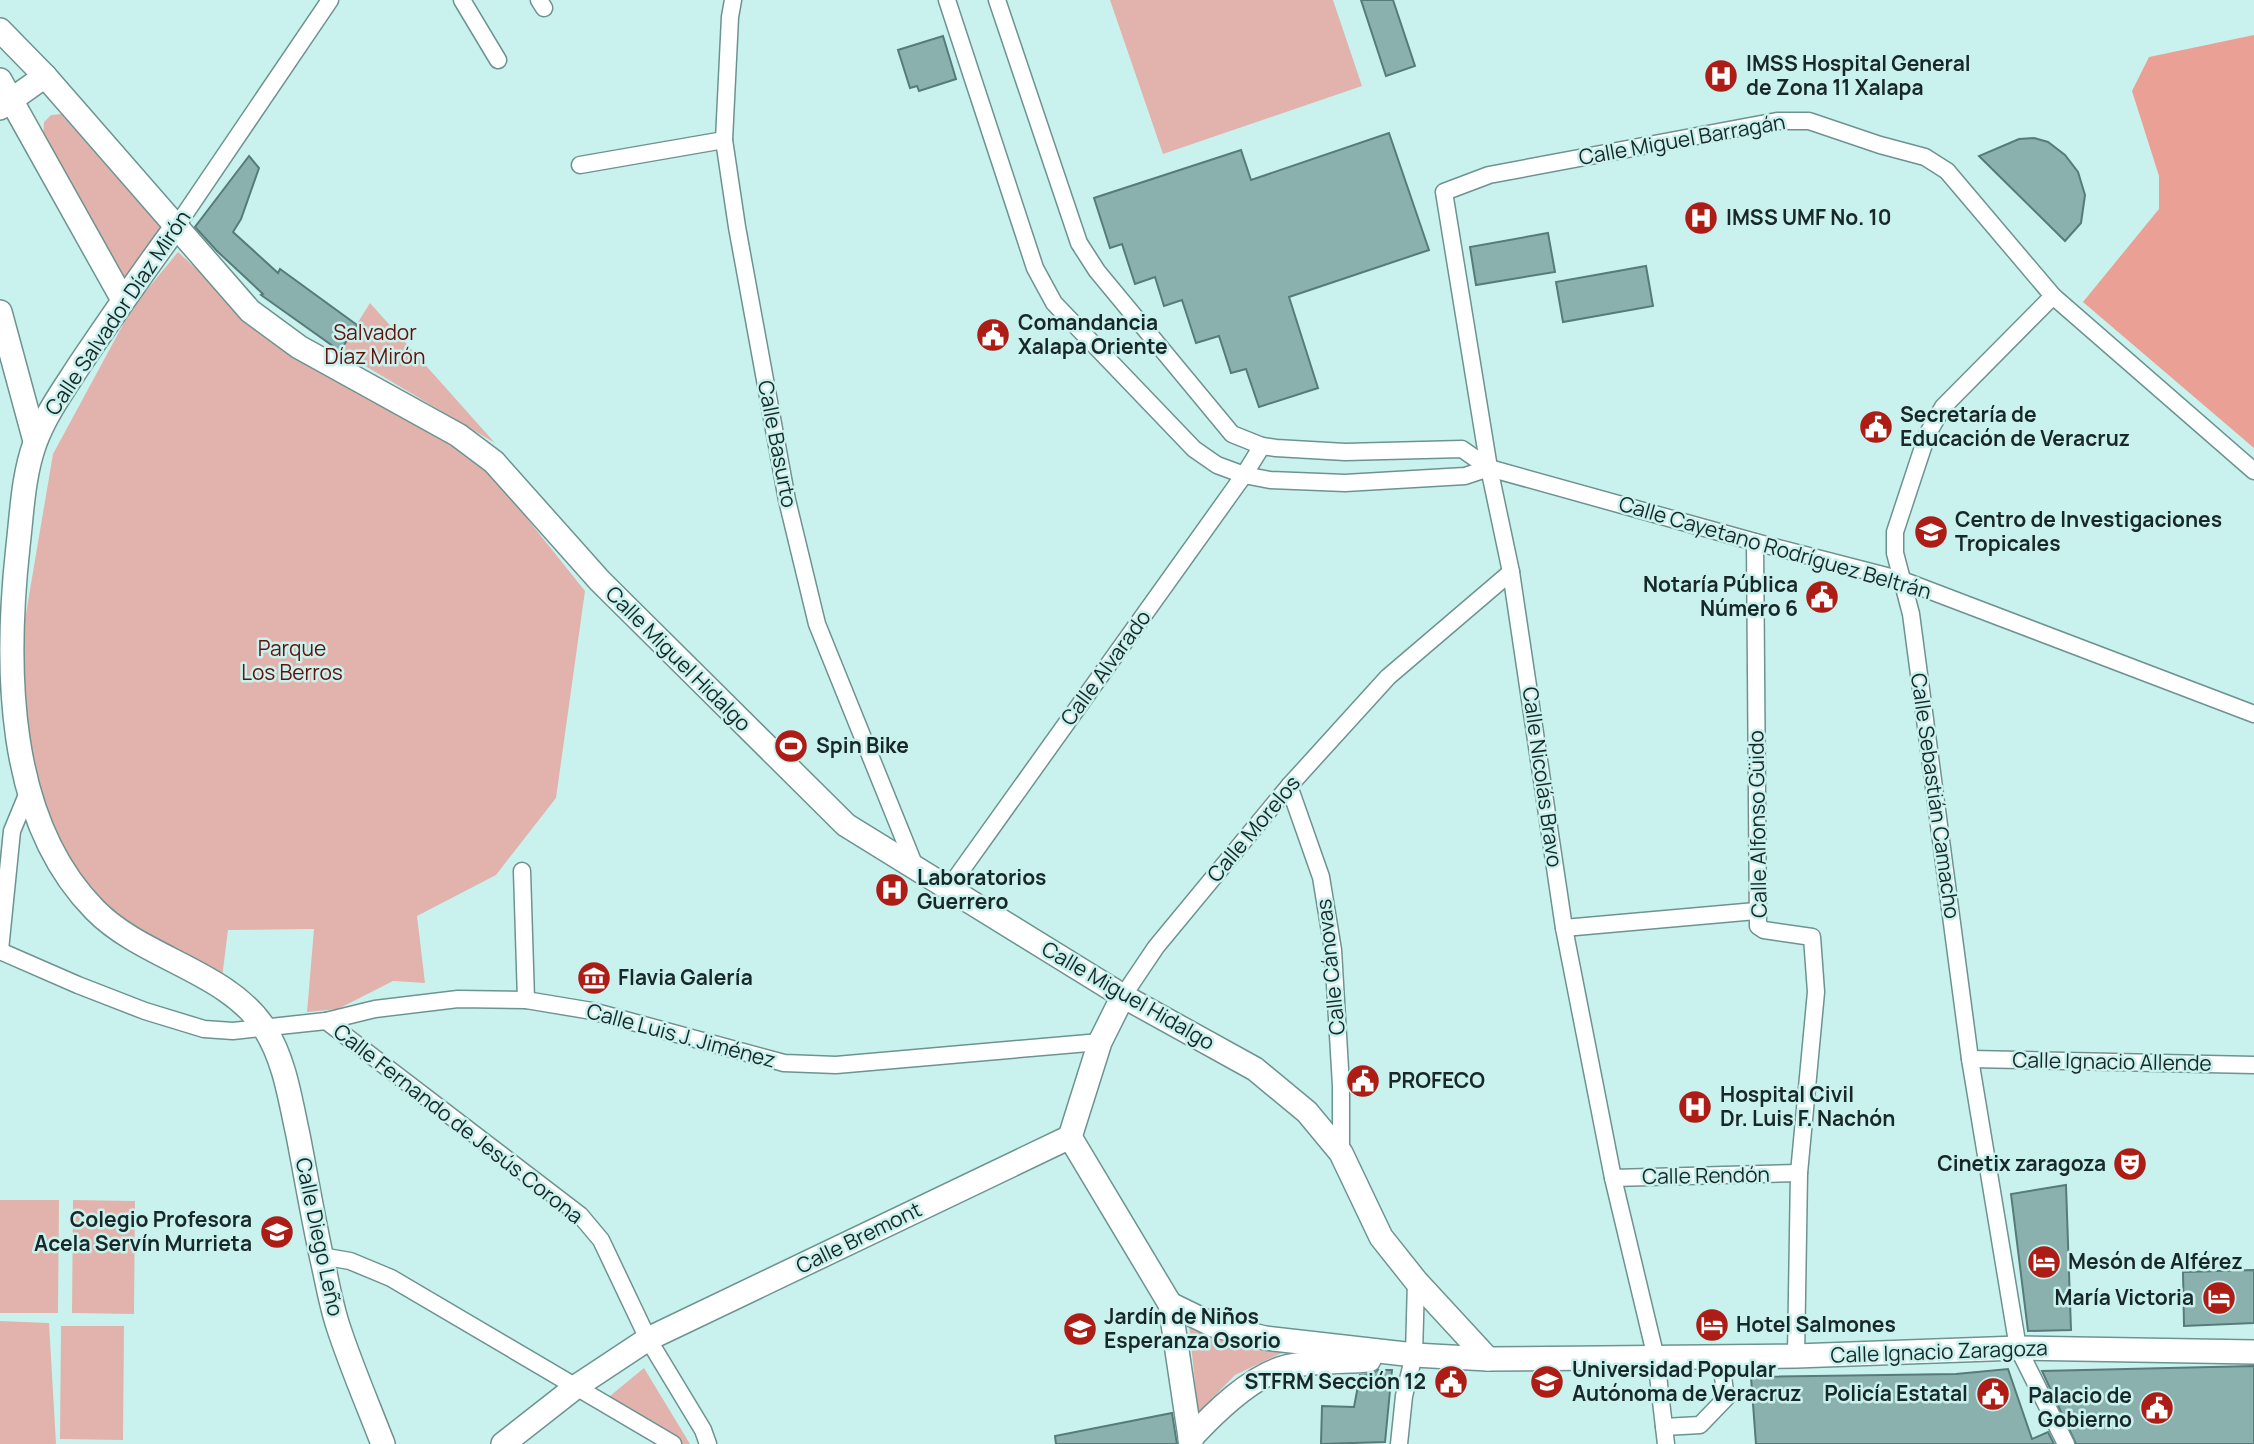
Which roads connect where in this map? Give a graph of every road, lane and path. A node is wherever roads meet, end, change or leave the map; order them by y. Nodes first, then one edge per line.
1 (330, 0) edge
2 (462, 0) edge
3 (733, 0) edge
4 (947, 0) edge
5 (997, 0) edge
6 (0, 30) edge
7 (498, 60) dead end
8 (45, 76) junction
9 (0, 80) edge
10 (5, 105) edge
11 (724, 140) junction
12 (580, 165) dead end
13 (1444, 192) joint
14 (176, 227) junction
15 (2053, 296) junction
16 (122, 300) junction
17 (0, 312) edge
18 (35, 441) junction
19 (1262, 446) junction
20 (1489, 468) junction
21 (2254, 471) edge
22 (1244, 475) junction
23 (1755, 542) junction
24 (1511, 572) junction
25 (1902, 580) junction
26 (2254, 715) edge
27 (1289, 786) junction
28 (29, 790) junction
29 (916, 869) junction
30 (522, 870) dead end
31 (948, 889) junction
32 (1756, 911) junction
33 (1564, 928) junction
34 (0, 950) edge
35 (1123, 996) junction
36 (526, 1000) junction
37 (326, 1021) junction
38 (264, 1027) junction
39 (1100, 1042) junction
40 (1970, 1059) junction
41 (2254, 1065) edge
42 (1070, 1137) junction
43 (1341, 1153) junction
44 (1799, 1173) junction
45 (1613, 1178) junction
46 (321, 1256) junction
47 (1416, 1281) junction
48 (1170, 1304) junction
49 (648, 1339) junction
50 (2018, 1348) junction
51 (2254, 1352) edge
52 (1414, 1355) junction
53 (1720, 1356) junction
54 (1796, 1356) junction
55 (1656, 1358) junction
56 (1488, 1359) junction
57 (577, 1386) junction
58 (1664, 1427) junction
59 (1191, 1441) edge
60 (383, 1444) edge
61 (503, 1444) edge
62 (673, 1444) edge
63 (708, 1444) edge
64 (1399, 1444) edge
65 (1666, 1444) edge
66 (2066, 1444) edge

1 - 14 street, Calle Salvador Díaz Mirón
2 - 7 street
3 - 11 street, Calle Basurto
4 - 22 street, Calle Cayetano Rodríguez Beltrán
5 - 19 street, Calle Cayetano Rodríguez Beltrán
6 - 8 main road, Calle Miguel Hidalgo
8 - 10 main road
8 - 14 main road, Calle Miguel Hidalgo
9 - 10 main road
10 - 16 main road
11 - 12 street
11 - 29 street, Calle Basurto
13 - 15 street, Calle Miguel Barragán
13 - 20 street, Calle Nicolás Bravo
14 - 16 main road, Calle Salvador Díaz Mirón
14 - 29 main road, Calle Miguel Hidalgo
15 - 21 street, Calle Miguel Barragán
15 - 25 street, Calle Sebastián Camacho
16 - 18 main road, Calle Salvador Díaz Mirón
17 - 18 main road
18 - 28 main road, Calle Salvador Díaz Mirón
19 - 20 street, Calle Cayetano Rodríguez Beltrán
19 - 22 street, Calle Alvarado
20 - 22 street, Calle Cayetano Rodríguez Beltrán
20 - 23 street, Calle Cayetano Rodríguez Beltrán
20 - 24 street, Calle Nicolás Bravo
22 - 31 street, Calle Alvarado
23 - 25 street, Calle Cayetano Rodríguez Beltrán
23 - 32 street, Calle Alfonso Güido
24 - 27 street, Calle Morelos
24 - 33 street, Calle Nicolás Bravo
25 - 26 street, Calle Cayetano Rodríguez Beltrán
25 - 40 street, Calle Sebastián Camacho
27 - 35 street, Calle Morelos
27 - 43 street, Calle Cánovas
28 - 34 street
28 - 38 main road, Calle Salvador Díaz Mirón
29 - 31 main road, Calle Miguel Hidalgo
30 - 36 street
31 - 35 main road, Calle Miguel Hidalgo
32 - 33 street
32 - 44 street, Calle Alfonso Güido
33 - 45 street, Calle Nicolás Bravo
34 - 38 street, Calle Luis J. Jiménez
35 - 39 main road, Calle Morelos
35 - 43 main road, Calle Miguel Hidalgo
36 - 37 street, Calle Luis J. Jiménez
36 - 39 street, Calle Luis J. Jiménez
37 - 38 street, Calle Luis J. Jiménez
37 - 49 street, Calle Fernando de Jesús Corona
38 - 46 main road, Calle Diego Leño
39 - 42 main road, Calle Morelos
40 - 41 street, Calle Ignacio Allende
40 - 50 street, Calle Sebastián Camacho
42 - 48 main road
42 - 49 main road, Calle Bremont
43 - 47 main road, Calle Miguel Hidalgo
44 - 45 street, Calle Rendón
44 - 54 street, Calle Alfonso Güido
45 - 55 street, Calle Nicolás Bravo
46 - 57 street
46 - 60 main road, Calle Diego Leño
47 - 52 street
47 - 56 main road, Calle Miguel Hidalgo
48 - 52 main road, Calle Ignacio Zaragoza
48 - 59 main road
49 - 57 main road, Calle Bremont
49 - 63 street, Calle Fernando de Jesús Corona
50 - 51 main road, Calle Ignacio Zaragoza
50 - 54 main road, Calle Ignacio Zaragoza
50 - 66 street, Calle Sebastián Camacho
52 - 56 main road, Calle Ignacio Zaragoza
52 - 59 main road, Calle Ignacio Zaragoza
52 - 64 street
53 - 54 main road, Calle Ignacio Zaragoza
53 - 55 main road, Calle Ignacio Zaragoza
53 - 58 street
55 - 56 main road, Calle Ignacio Zaragoza
55 - 58 street, Calle Nicolás Bravo
57 - 61 main road, Calle Bremont
57 - 62 street
58 - 65 street, Calle Nicolás Bravo

